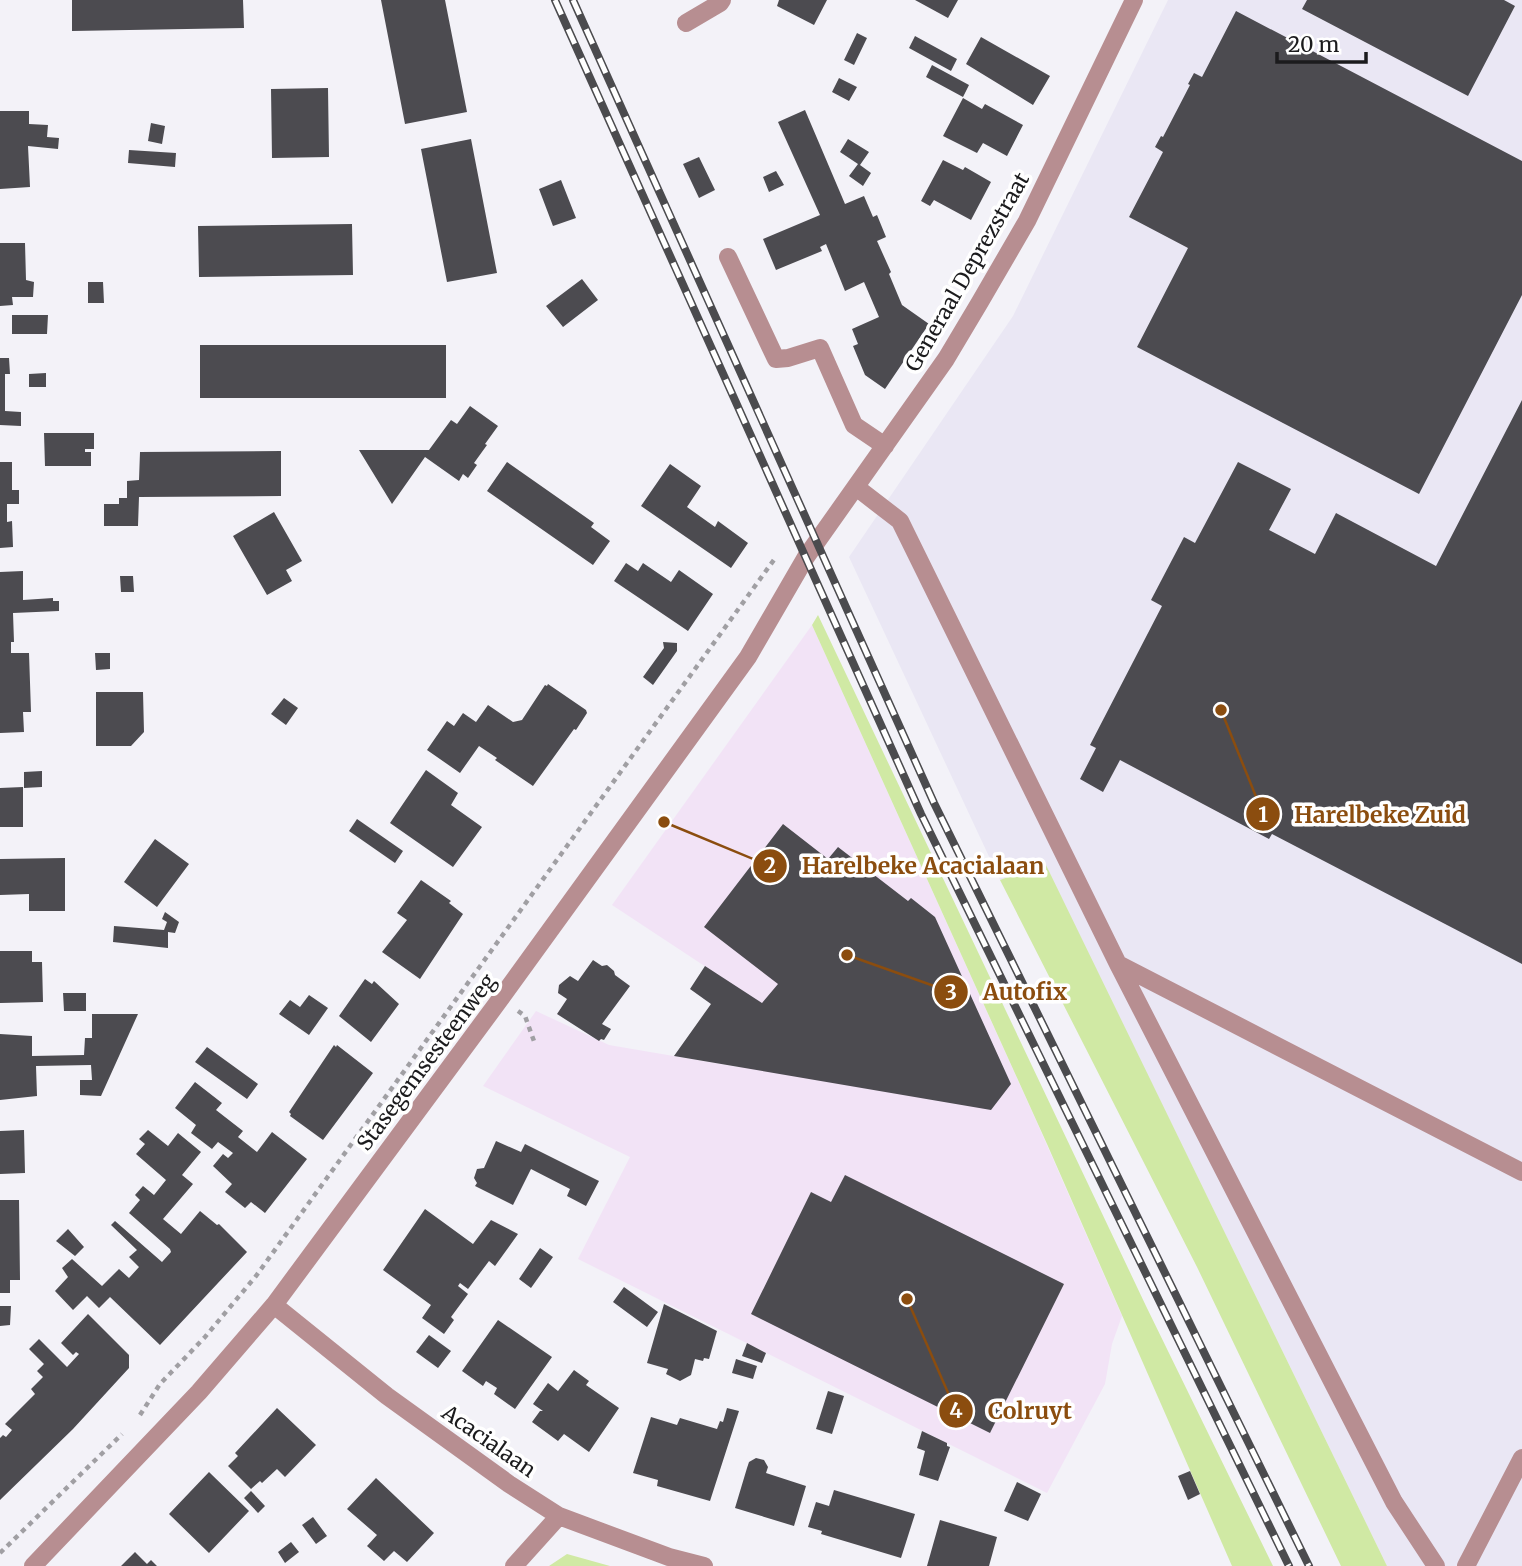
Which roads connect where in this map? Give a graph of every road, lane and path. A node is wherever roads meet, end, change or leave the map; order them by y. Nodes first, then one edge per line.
1 (722, 0) edge
2 (1134, 0) edge
3 (686, 23) dead end
4 (728, 257) dead end
5 (885, 446) junction
6 (856, 487) junction
7 (811, 550) joint
8 (778, 554) dead end
9 (1118, 964) junction
10 (1522, 1172) edge
11 (274, 1305) junction
12 (134, 1422) dead end
13 (125, 1432) dead end
14 (1522, 1458) edge
15 (559, 1516) junction
16 (0, 1553) edge
17 (33, 1566) edge
18 (514, 1566) edge
19 (704, 1566) edge
20 (1436, 1566) edge
21 (1466, 1566) edge

1 - 3 street
2 - 5 street, Generaal Deprezstraat
4 - 5 street
5 - 6 street, Generaal Deprezstraat
6 - 7 street, Generaal Deprezstraat
6 - 9 street
7 - 11 street, Stasegemsesteenweg
8 - 12 path
9 - 10 street
9 - 20 street
11 - 15 street, Acacialaan
11 - 17 street, Stasegemsesteenweg
13 - 16 path
14 - 21 street
15 - 18 street
15 - 19 street, Acacialaan

